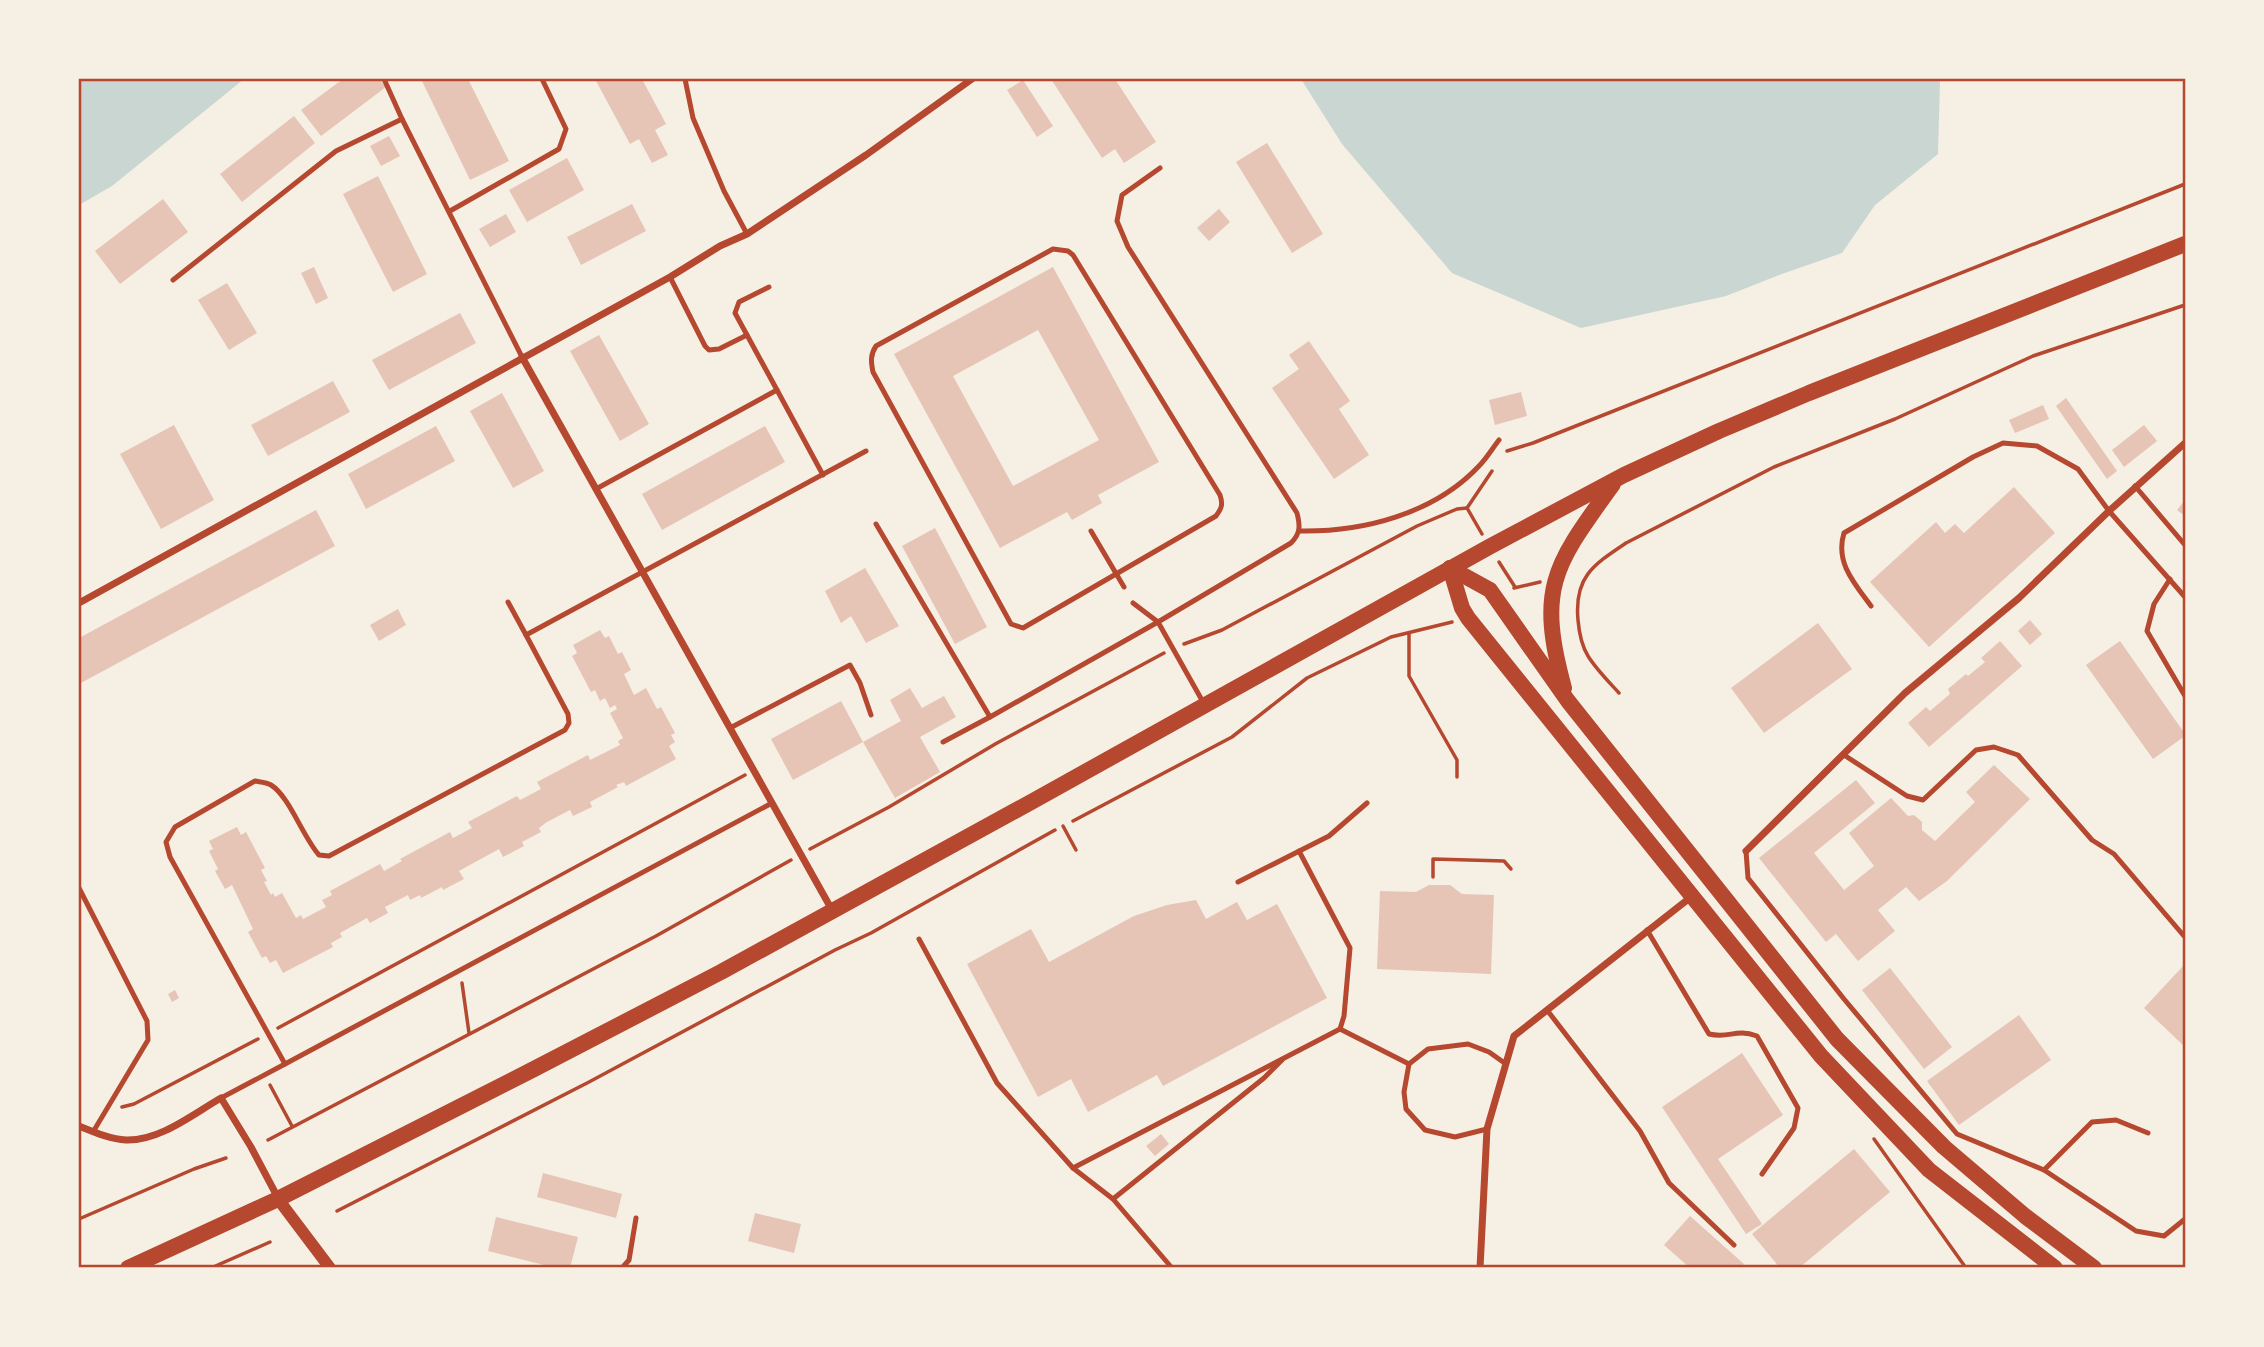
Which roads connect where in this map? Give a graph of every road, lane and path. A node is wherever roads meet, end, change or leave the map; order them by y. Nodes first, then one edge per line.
1 (384, 79) edge
2 (542, 79) edge
3 (685, 79) edge
4 (972, 79) edge
5 (402, 119) junction
6 (1160, 168) dead end
7 (2185, 184) edge
8 (450, 211) junction
9 (747, 234) junction
10 (2185, 244) edge
11 (670, 277) junction
12 (173, 281) dead end
13 (769, 287) dead end
14 (2185, 305) edge
15 (747, 335) junction
16 (522, 357) junction
17 (777, 390) junction
18 (1499, 440) dead end
19 (2185, 443) edge
20 (866, 451) dead end
21 (1506, 451) dead end
22 (1498, 462) dead end
23 (823, 475) junction
24 (1617, 480) junction
25 (2135, 486) junction
26 (596, 489) junction
27 (1467, 508) dead end
28 (2109, 511) junction
29 (876, 524) dead end
30 (1091, 531) dead end
31 (1300, 531) junction
32 (2185, 545) edge
33 (1450, 568) junction
34 (643, 573) junction
35 (1116, 574) junction
36 (1555, 579) junction
37 (2170, 579) junction
38 (1124, 587) dead end
39 (2185, 597) edge
40 (1496, 598) junction
41 (508, 602) dead end
42 (79, 603) edge
43 (1133, 603) dead end
44 (1871, 606) dead end
45 (1468, 618) junction
46 (1158, 622) junction
47 (1409, 633) junction
48 (526, 635) junction
49 (1619, 693) dead end
50 (2185, 696) edge
51 (1568, 701) junction
52 (1205, 705) junction
53 (871, 715) dead end
54 (990, 717) junction
55 (730, 728) junction
56 (943, 742) dead end
57 (1844, 755) junction
58 (753, 770) junction
59 (1457, 777) dead end
60 (772, 803) junction
61 (1367, 803) dead end
62 (1073, 821) dead end
63 (1063, 826) dead end
64 (1055, 830) dead end
65 (1076, 849) dead end
66 (1299, 851) junction
67 (1746, 851) joint
68 (800, 854) junction
69 (1511, 870) dead end
70 (1433, 877) dead end
71 (1238, 882) dead end
72 (79, 888) edge
73 (1691, 897) junction
74 (832, 911) junction
75 (1647, 930) junction
76 (2184, 936) edge
77 (919, 939) dead end
78 (460, 970) junction
79 (1547, 1010) junction
80 (1340, 1028) junction
81 (469, 1033) junction
82 (268, 1034) junction
83 (1287, 1055) junction
84 (285, 1064) junction
85 (1409, 1064) junction
86 (1506, 1064) junction
87 (265, 1075) junction
88 (221, 1098) junction
89 (110, 1105) junction
90 (79, 1126) edge
91 (292, 1126) junction
92 (1487, 1129) junction
93 (93, 1132) junction
94 (2148, 1133) dead end
95 (268, 1140) dead end
96 (226, 1158) dead end
97 (1073, 1168) junction
98 (2044, 1170) junction
99 (1762, 1174) dead end
100 (278, 1199) junction
101 (1112, 1199) junction
102 (337, 1211) dead end
103 (636, 1217) dead end
104 (79, 1219) edge
105 (2185, 1219) edge
106 (270, 1242) dead end
107 (1734, 1245) dead end
108 (128, 1268) edge
109 (211, 1268) edge
110 (330, 1268) edge
111 (622, 1268) edge
112 (1172, 1268) edge
113 (1480, 1268) edge
114 (2054, 1268) edge
115 (2094, 1268) edge

1 - 5 lane
2 - 8 lane
3 - 9 lane
4 - 9 street
5 - 8 lane
5 - 12 lane
6 - 31 lane
7 - 21 path
8 - 16 lane
9 - 11 street
10 - 24 main road
11 - 15 lane
11 - 16 street
13 - 15 lane
14 - 49 path
15 - 17 lane
16 - 26 street
16 - 42 street
17 - 23 lane
17 - 26 lane
18 - 31 lane
19 - 25 street
20 - 23 lane
22 - 27 path
23 - 34 lane
24 - 33 main road
24 - 36 main road
25 - 28 street
25 - 32 lane
26 - 34 street
28 - 37 lane
28 - 44 lane
28 - 57 street
29 - 54 lane
30 - 35 lane
31 - 46 lane
33 - 40 main road
33 - 45 main road
33 - 52 main road
34 - 48 lane
34 - 55 street
35 - 35 lane
35 - 38 lane
36 - 40 path
36 - 51 main road
37 - 39 lane
37 - 50 lane
40 - 51 main road
41 - 48 lane
43 - 46 lane
45 - 47 path
45 - 73 main road
46 - 52 lane
46 - 54 lane
47 - 59 path
47 - 62 path
48 - 82 lane
51 - 115 main road
52 - 74 main road
53 - 55 lane
54 - 56 lane
55 - 58 street
57 - 67 street
57 - 76 lane
58 - 60 street
58 - 82 path
60 - 68 street
60 - 78 lane
61 - 66 lane
63 - 65 path
64 - 102 path
66 - 71 lane
66 - 80 lane
67 - 98 lane
68 - 74 street
68 - 81 path
69 - 70 path
72 - 89 lane
73 - 75 street
73 - 114 main road
74 - 100 main road
75 - 79 street
75 - 99 lane
77 - 97 lane
78 - 81 path
78 - 84 lane
79 - 86 street
79 - 107 lane
80 - 83 lane
80 - 85 lane
81 - 91 path
82 - 84 lane
82 - 89 path
83 - 97 lane
83 - 101 lane
84 - 87 lane
85 - 86 lane
85 - 92 lane
86 - 92 street
87 - 88 lane
87 - 91 path
88 - 93 street
88 - 100 street
89 - 93 lane
90 - 93 street
91 - 95 path
92 - 113 street
94 - 98 lane
96 - 104 path
97 - 101 lane
98 - 105 lane
100 - 108 main road
100 - 110 street
101 - 112 lane
103 - 111 lane
106 - 109 path

